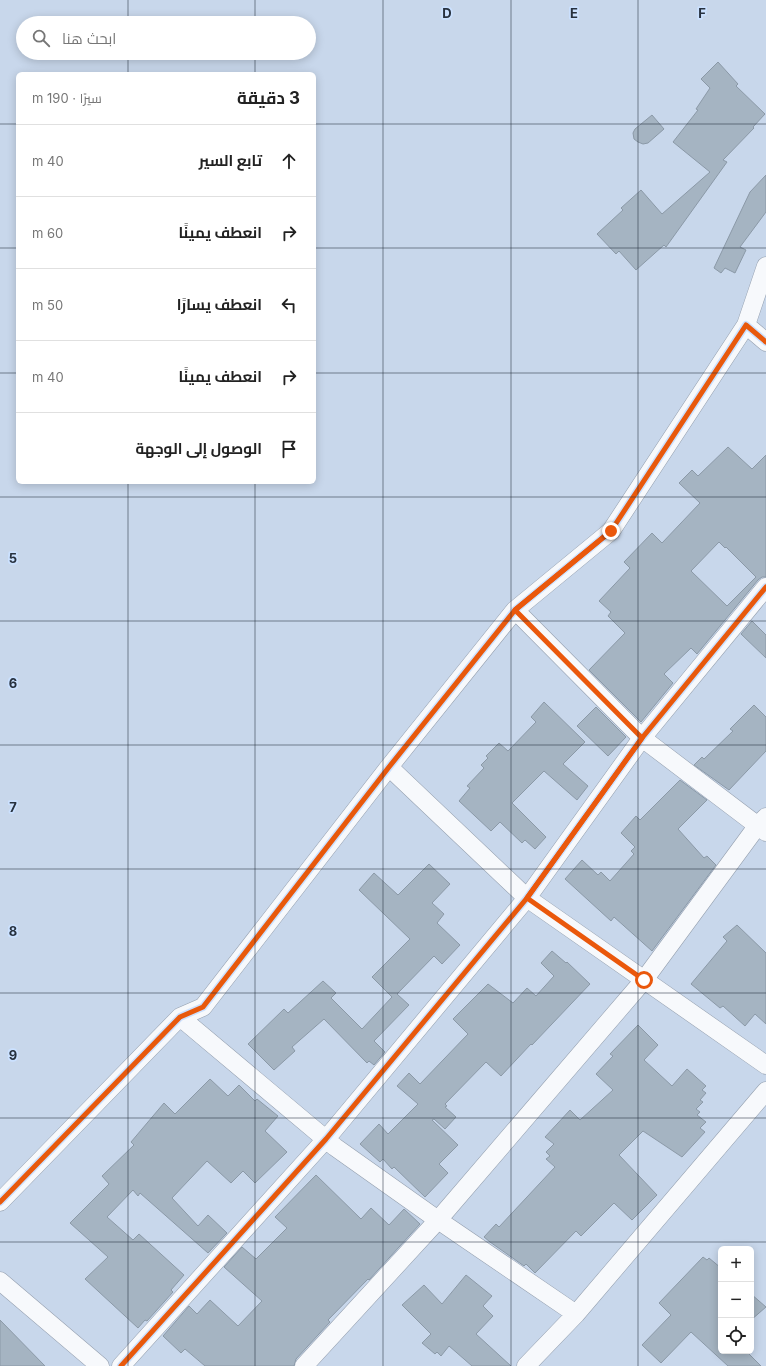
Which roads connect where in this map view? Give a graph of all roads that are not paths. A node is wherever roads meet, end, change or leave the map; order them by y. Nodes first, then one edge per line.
1 (766, 266) edge
2 (746, 325) junction
3 (766, 342) edge
4 (766, 587) edge
5 (515, 610) junction
6 (642, 738) junction
7 (389, 767) junction
8 (763, 825) edge
9 (527, 898) junction
10 (644, 980) junction
11 (180, 1017) junction
12 (766, 1065) edge
13 (766, 1091) edge
14 (326, 1139) junction
15 (0, 1202) edge
16 (438, 1220) junction
17 (0, 1281) edge
18 (576, 1314) junction
19 (100, 1366) edge
20 (121, 1366) edge
21 (304, 1366) edge
22 (526, 1366) edge

1 - 2 street
2 - 3 street
2 - 5 street
4 - 6 street
5 - 6 street
5 - 7 street
6 - 8 street
6 - 9 street
7 - 9 street
7 - 11 street
8 - 10 street
9 - 10 street
9 - 14 street
10 - 12 street
10 - 16 street
11 - 14 street
11 - 15 street
13 - 18 street
14 - 16 street
14 - 20 street
16 - 18 street
16 - 21 street
17 - 19 street
18 - 22 street

